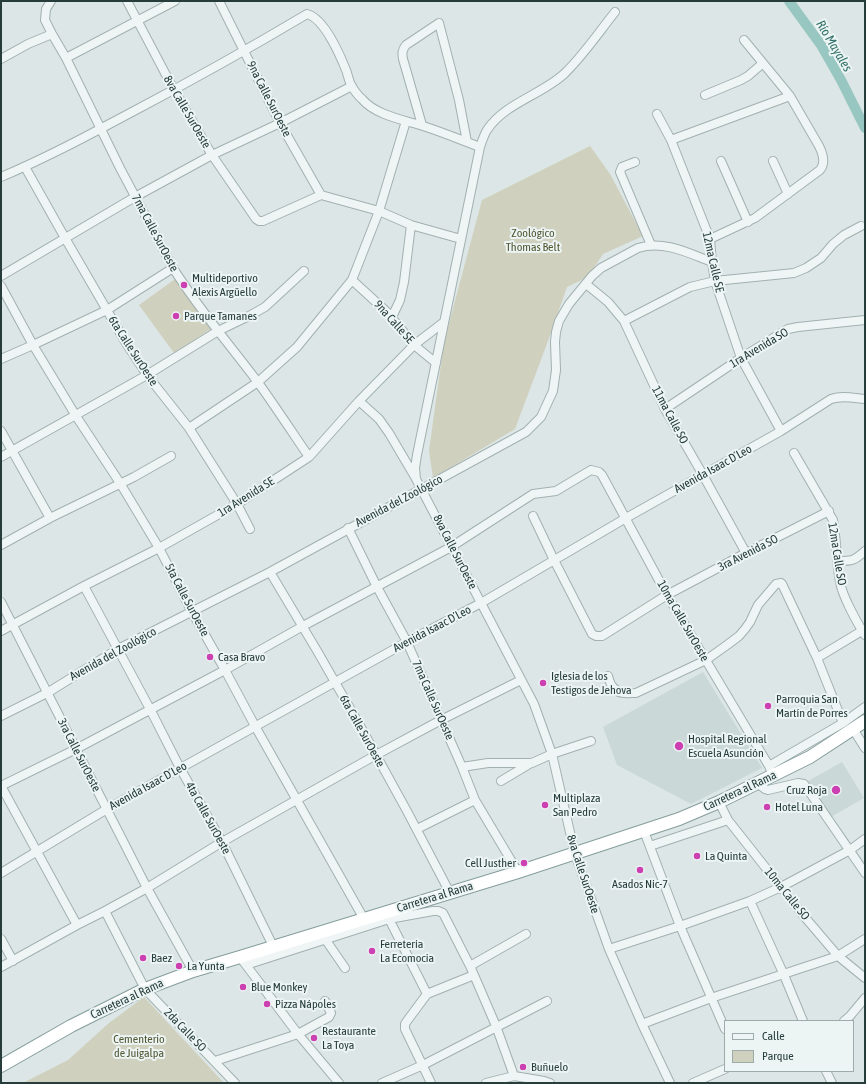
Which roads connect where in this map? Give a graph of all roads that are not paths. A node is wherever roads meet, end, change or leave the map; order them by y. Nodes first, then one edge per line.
1 (51, 1) edge
2 (127, 1) edge
3 (175, 1) edge
4 (219, 1) edge
5 (615, 12) dead end
6 (137, 20) junction
7 (52, 34) junction
8 (744, 40) dead end
9 (244, 50) junction
10 (66, 58) junction
11 (1, 59) edge
12 (763, 63) junction
13 (352, 86) junction
14 (174, 90) junction
15 (705, 95) dead end
16 (790, 96) junction
17 (657, 114) dead end
18 (406, 121) junction
19 (280, 123) junction
20 (422, 125) junction
21 (100, 129) junction
22 (671, 140) junction
23 (467, 142) junction
24 (480, 147) junction
25 (212, 155) junction
26 (721, 161) dead end
27 (773, 161) dead end
28 (634, 162) dead end
29 (25, 167) junction
30 (1, 177) edge
31 (788, 194) junction
32 (321, 195) junction
33 (135, 197) junction
34 (379, 211) junction
35 (748, 222) junction
36 (411, 225) junction
37 (861, 226) dead end
38 (65, 238) junction
39 (461, 239) junction
40 (710, 239) junction
41 (651, 245) junction
42 (712, 262) junction
43 (173, 268) junction
44 (304, 271) dead end
45 (1, 276) edge
46 (352, 280) junction
47 (715, 281) junction
48 (586, 284) junction
49 (1, 286) edge
50 (107, 310) junction
51 (392, 318) junction
52 (865, 320) edge
53 (624, 321) junction
54 (444, 322) junction
55 (218, 330) junction
56 (414, 345) junction
57 (33, 346) junction
58 (741, 358) junction
59 (1, 359) edge
60 (436, 363) junction
61 (147, 375) junction
62 (258, 382) junction
63 (865, 399) edge
64 (359, 401) junction
65 (665, 409) junction
66 (76, 416) junction
67 (189, 428) junction
68 (1, 431) edge
69 (781, 431) junction
70 (12, 451) junction
71 (794, 453) dead end
72 (170, 456) dead end
73 (1, 457) edge
74 (309, 457) junction
75 (703, 475) junction
76 (416, 479) junction
77 (120, 483) junction
78 (422, 489) junction
79 (237, 504) junction
80 (828, 511) junction
81 (533, 516) dead end
82 (50, 518) junction
83 (626, 518) junction
84 (348, 528) junction
85 (250, 529) dead end
86 (1, 545) edge
87 (451, 547) junction
88 (159, 548) junction
89 (865, 551) edge
90 (746, 553) junction
91 (554, 560) junction
92 (838, 560) junction
93 (270, 572) junction
94 (84, 586) junction
95 (376, 587) junction
96 (667, 595) junction
97 (1, 602) edge
98 (481, 603) junction
99 (192, 612) junction
100 (12, 625) junction
101 (303, 626) junction
102 (1, 632) edge
103 (864, 632) edge
104 (407, 642) junction
105 (118, 649) junction
106 (817, 658) junction
107 (706, 660) junction
108 (225, 670) junction
109 (608, 676) dead end
110 (521, 680) junction
111 (335, 682) junction
112 (47, 693) junction
113 (865, 707) edge
114 (150, 709) junction
115 (1, 716) edge
116 (441, 720) junction
117 (865, 721) edge
118 (255, 726) junction
119 (848, 726) junction
120 (591, 741) dead end
121 (865, 748) edge
122 (76, 749) junction
123 (552, 754) junction
124 (376, 755) junction
125 (532, 763) junction
126 (462, 767) junction
127 (180, 768) junction
128 (771, 771) junction
129 (501, 781) dead end
130 (757, 783) junction
131 (1, 786) edge
132 (297, 799) junction
133 (475, 800) junction
134 (719, 802) junction
135 (107, 809) junction
136 (728, 820) junction
137 (417, 829) junction
138 (644, 831) junction
139 (865, 840) edge
140 (222, 842) junction
141 (650, 846) junction
142 (850, 850) junction
143 (37, 852) junction
144 (575, 854) junction
145 (518, 872) junction
146 (865, 873) edge
147 (1, 874) edge
148 (147, 888) junction
149 (781, 888) junction
150 (450, 893) junction
151 (750, 901) junction
152 (104, 911) junction
153 (387, 916) junction
154 (364, 919) junction
155 (77, 925) junction
156 (680, 926) junction
157 (526, 934) dead end
158 (323, 936) junction
159 (1, 938) edge
160 (865, 939) edge
161 (273, 946) junction
162 (609, 949) junction
163 (838, 956) junction
164 (13, 961) junction
165 (243, 961) junction
166 (470, 966) junction
167 (1, 967) edge
168 (345, 968) dead end
169 (193, 971) junction
170 (784, 974) junction
171 (474, 975) junction
172 (865, 978) edge
173 (145, 989) junction
174 (427, 994) junction
175 (711, 998) junction
176 (865, 998) edge
177 (325, 1001) dead end
178 (547, 1001) dead end
179 (803, 1020) edge
180 (845, 1020) edge
181 (642, 1024) junction
182 (496, 1026) junction
183 (724, 1026) edge
184 (298, 1034) junction
185 (215, 1062) junction
186 (423, 1064) junction
187 (1, 1066) edge
188 (724, 1069) edge
189 (826, 1072) edge
190 (514, 1076) junction
191 (235, 1083) edge
192 (339, 1083) edge
193 (382, 1083) edge
194 (431, 1083) edge
195 (486, 1083) edge
196 (550, 1083) edge
197 (670, 1083) edge
198 (693, 1083) edge
199 (832, 1083) edge

1 - 7 street, 7ma Calle SurOeste
2 - 6 street, 8va Calle SurOeste
3 - 6 street
4 - 9 street, 9na Calle SurOeste
5 - 24 street
6 - 10 street
6 - 14 street, 8va Calle SurOeste
7 - 10 street, 7ma Calle SurOeste
7 - 11 street
8 - 12 street
9 - 13 street
9 - 14 street
9 - 19 street, 9na Calle SurOeste
10 - 21 street, 7ma Calle SurOeste
12 - 15 street
12 - 16 street
13 - 18 street
13 - 19 street
14 - 21 street
14 - 25 street, 8va Calle SurOeste
16 - 22 street
16 - 31 street
17 - 22 street, 12ma Calle SE
18 - 20 street
18 - 34 street
19 - 25 street
19 - 32 street, 9na Calle SurOeste
20 - 23 street
20 - 23 street
21 - 29 street
21 - 33 street, 7ma Calle SurOeste
22 - 40 street, 12ma Calle SE
23 - 24 street
24 - 39 street
25 - 32 street, 8va Calle SurOeste
25 - 33 street
26 - 35 street
27 - 31 street
28 - 41 street
29 - 30 street
29 - 38 street, 6ta Calle SurOeste
31 - 35 street
32 - 34 street
33 - 38 street
33 - 43 street, 7ma Calle SurOeste
34 - 36 street
34 - 46 street
35 - 40 street
36 - 39 street
36 - 51 street
37 - 47 street
38 - 45 street
38 - 50 street, 6ta Calle SurOeste
39 - 54 street
40 - 42 street, 12ma Calle SE
41 - 42 street, Avenida del Zoológico
41 - 48 street, Avenida del Zoológico
42 - 47 street, 12ma Calle SE
43 - 50 street
43 - 55 street, 7ma Calle SurOeste
44 - 55 street
46 - 51 street, 9na Calle SE
46 - 62 street
47 - 53 street
47 - 58 street, 12ma Calle SE
48 - 53 street, 11ma Calle SO
48 - 78 street, Avenida del Zoológico
49 - 57 street, 5ta Calle SurOeste
50 - 57 street
50 - 61 street, 6ta Calle SurOeste
51 - 56 street, 9na Calle SE
52 - 58 street, 1ra Avenida SO
53 - 65 street, 11ma Calle SO
54 - 56 street, 1ra Avenida SE
54 - 60 street
55 - 61 street
55 - 62 street, 7ma Calle SurOeste
56 - 60 street, 9na Calle SE
56 - 64 street, 1ra Avenida SE
57 - 59 street
57 - 66 street, 5ta Calle SurOeste
58 - 65 street, 1ra Avenida SO
58 - 69 street, 12ma Calle SE
60 - 76 street
61 - 66 street
61 - 67 street, 6ta Calle SurOeste
62 - 67 street
62 - 74 street, 7ma Calle SurOeste
63 - 69 street, Avenida Isaac D´Leo
64 - 74 street, 1ra Avenida SE
64 - 76 street, 8va Calle SurOeste
65 - 75 street, 11ma Calle SO
66 - 70 street
66 - 77 street, 5ta Calle SurOeste
67 - 79 street, 6ta Calle SurOeste
68 - 70 street
69 - 75 street, Avenida Isaac D´Leo
70 - 73 street
70 - 82 street
71 - 80 street, 12ma Calle SO
72 - 77 street
74 - 79 street, 1ra Avenida SE
75 - 83 street, Avenida Isaac D´Leo
75 - 90 street, 11ma Calle SO
76 - 78 street, 8va Calle SurOeste
77 - 82 street
77 - 88 street, 5ta Calle SurOeste
78 - 84 street, Avenida del Zoológico
78 - 87 street, 8va Calle SurOeste
79 - 85 street, 6ta Calle SurOeste
79 - 88 street, 1ra Avenida SE
80 - 90 street, 3ra Avenida SO
80 - 92 street, 12ma Calle SO
81 - 91 street
82 - 86 street
83 - 87 street, 10ma Calle SurOeste
83 - 91 street, Avenida Isaac D´Leo
83 - 96 street, 10ma Calle SurOeste
84 - 93 street, Avenida del Zoológico
84 - 95 street, 7ma Calle SurOeste
87 - 95 street
87 - 98 street, 8va Calle SurOeste
88 - 94 street, 1ra Avenida SE
88 - 99 street, 5ta Calle SurOeste
89 - 92 street
90 - 96 street, 3ra Avenida SO
91 - 96 street, 3ra Avenida SO
91 - 98 street, Avenida Isaac D´Leo
92 - 103 street, 12ma Calle SO
93 - 99 street, Avenida del Zoológico
93 - 101 street, 6ta Calle SurOeste
94 - 100 street, 1ra Avenida SE
94 - 105 street, 4ta Calle SurOeste
95 - 101 street
95 - 104 street, 7ma Calle SurOeste
96 - 107 street, 10ma Calle SurOeste
97 - 100 street, 3ra Calle SurOeste
98 - 104 street, Avenida Isaac D´Leo
98 - 110 street, 8va Calle SurOeste
99 - 105 street, Avenida del Zoológico
99 - 108 street, 5ta Calle SurOeste
100 - 102 street, 1ra Avenida SE
100 - 112 street, 3ra Calle SurOeste
101 - 108 street
101 - 111 street, 6ta Calle SurOeste
103 - 106 street
104 - 111 street, Avenida Isaac D´Leo
104 - 116 street, 7ma Calle SurOeste
105 - 112 street, Avenida del Zoológico
105 - 114 street, 4ta Calle SurOeste
106 - 107 street
106 - 119 street
107 - 109 street
107 - 128 street, 10ma Calle SurOeste
108 - 114 street
108 - 118 street, 5ta Calle SurOeste
110 - 116 street
110 - 123 street, 8va Calle SurOeste
111 - 118 street, Avenida Isaac D´Leo
111 - 124 street, 6ta Calle SurOeste
112 - 115 street, Avenida del Zoológico
112 - 122 street, 3ra Calle SurOeste
113 - 119 street
114 - 122 street
114 - 127 street, 4ta Calle SurOeste
116 - 124 street
116 - 126 street, 7ma Calle SurOeste
117 - 119 highway, Carretera al Rama
118 - 127 street, Avenida Isaac D´Leo
118 - 132 street, 5ta Calle SurOeste
119 - 121 street
119 - 128 highway, Carretera al Rama
120 - 123 street
122 - 131 street
122 - 135 street, 3ra Calle SurOeste
123 - 125 street
123 - 144 street, 8va Calle SurOeste
124 - 132 street
124 - 137 street, 6ta Calle SurOeste
125 - 126 street
125 - 129 street
126 - 133 street, 7ma Calle SurOeste
127 - 135 street, Avenida Isaac D´Leo
127 - 140 street, 4ta Calle SurOeste
128 - 130 highway, Carretera al Rama
130 - 134 highway, Carretera al Rama
130 - 142 street
131 - 143 street
132 - 140 street
132 - 154 street, 5ta Calle SurOeste
133 - 137 street
133 - 145 street, 7ma Calle SurOeste
134 - 136 street, 10ma Calle SO
134 - 138 highway, Carretera al Rama
135 - 143 street, Avenida Isaac D´Leo
135 - 148 street, 3ra Calle SurOeste
136 - 141 street
136 - 149 street, 10ma Calle SO
137 - 150 street, 6ta Calle SurOeste
138 - 141 street
138 - 144 highway, Carretera al Rama
139 - 142 street
140 - 148 street
140 - 161 street, 4ta Calle SurOeste
141 - 156 street
142 - 146 street
142 - 149 street
143 - 147 street, Avenida Isaac D´Leo
143 - 155 street
144 - 145 highway, Carretera al Rama
144 - 162 street, 8va Calle SurOeste
145 - 150 highway, Carretera al Rama
148 - 152 street
148 - 169 street, 3ra Calle SurOeste
149 - 151 street
149 - 163 street, 10ma Calle SO
150 - 153 highway, Carretera al Rama
151 - 156 street
151 - 170 street
152 - 155 street
152 - 173 street, 2da Calle SO
153 - 154 highway, Carretera al Rama
153 - 158 street
153 - 166 street
153 - 174 street
154 - 158 highway, Carretera al Rama
155 - 164 street
156 - 162 street
156 - 175 street
157 - 166 street
158 - 161 highway, Carretera al Rama
158 - 165 street
158 - 168 street
159 - 164 street
160 - 163 street
161 - 165 highway, Carretera al Rama
162 - 181 street, 8va Calle SurOeste
163 - 170 street
163 - 172 street, 10ma Calle SO
164 - 167 street
165 - 169 highway, Carretera al Rama
165 - 184 street
166 - 171 street
169 - 173 highway, Carretera al Rama
170 - 175 street
170 - 179 street
171 - 174 street
171 - 182 street
173 - 185 street, 2da Calle SO
173 - 187 highway, Carretera al Rama
174 - 186 street
175 - 181 street
175 - 183 street
176 - 180 street
177 - 184 street
178 - 182 street
181 - 197 street, 8va Calle SurOeste
182 - 186 street
182 - 190 street
184 - 185 street
184 - 192 street
185 - 191 street, 2da Calle SO
186 - 193 street
186 - 194 street
188 - 198 street
189 - 199 street
190 - 195 street
190 - 196 street

